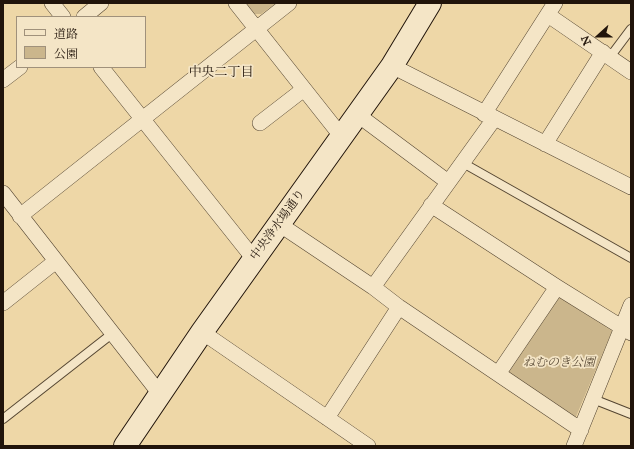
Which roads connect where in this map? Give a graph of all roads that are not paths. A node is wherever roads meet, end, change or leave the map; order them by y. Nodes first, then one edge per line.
1 (52, 3) edge
2 (101, 3) edge
3 (236, 3) edge
4 (289, 3) edge
5 (430, 3) edge
6 (551, 9) edge
7 (61, 16) edge
8 (85, 16) edge
9 (256, 29) junction
10 (631, 29) edge
11 (607, 54) junction
12 (392, 66) junction
13 (19, 68) edge
14 (102, 68) edge
15 (631, 72) edge
16 (3, 80) edge
17 (304, 89) junction
18 (358, 115) junction
19 (489, 116) junction
20 (142, 120) junction
21 (260, 123) dead end
22 (342, 137) junction
23 (545, 144) junction
24 (463, 163) junction
25 (448, 182) junction
26 (631, 187) edge
27 (3, 194) edge
28 (431, 205) junction
29 (20, 216) junction
30 (279, 224) junction
31 (631, 258) edge
32 (254, 259) junction
33 (56, 261) junction
34 (373, 287) junction
35 (557, 287) junction
36 (3, 303) edge
37 (631, 305) edge
38 (399, 307) junction
39 (626, 330) edge
40 (202, 332) junction
41 (113, 333) junction
42 (498, 374) junction
43 (160, 394) junction
44 (593, 399) junction
45 (631, 414) edge
46 (327, 418) junction
47 (3, 419) edge
48 (581, 430) junction
49 (125, 446) edge
50 (368, 446) edge
51 (574, 446) edge

1 - 7 street
2 - 8 street
3 - 9 street
4 - 9 street
5 - 12 street, 中央浄水場通り
6 - 11 street
6 - 19 street
9 - 17 street
9 - 20 street
10 - 11 lane
11 - 15 street
11 - 23 street
12 - 18 street, 中央浄水場通り
12 - 19 street
13 - 16 street
14 - 20 street
17 - 21 street
17 - 22 street
18 - 22 street, 中央浄水場通り
18 - 25 street
19 - 23 street
19 - 24 street
20 - 29 street
20 - 32 street
22 - 30 street, 中央浄水場通り
23 - 26 street
24 - 25 street
24 - 31 lane
25 - 28 street
27 - 29 street
28 - 34 street
28 - 35 street
29 - 33 street
30 - 32 street, 中央浄水場通り
30 - 34 street
32 - 40 street, 中央浄水場通り
33 - 36 street
33 - 41 street
34 - 38 street
35 - 39 street
35 - 42 street
37 - 39 street
38 - 42 street
38 - 46 street
39 - 44 street
40 - 43 street, 中央浄水場通り
40 - 46 street
41 - 43 street
41 - 47 lane
42 - 48 street
43 - 49 street, 中央浄水場通り
44 - 45 lane
44 - 48 street
46 - 50 street
48 - 51 street

